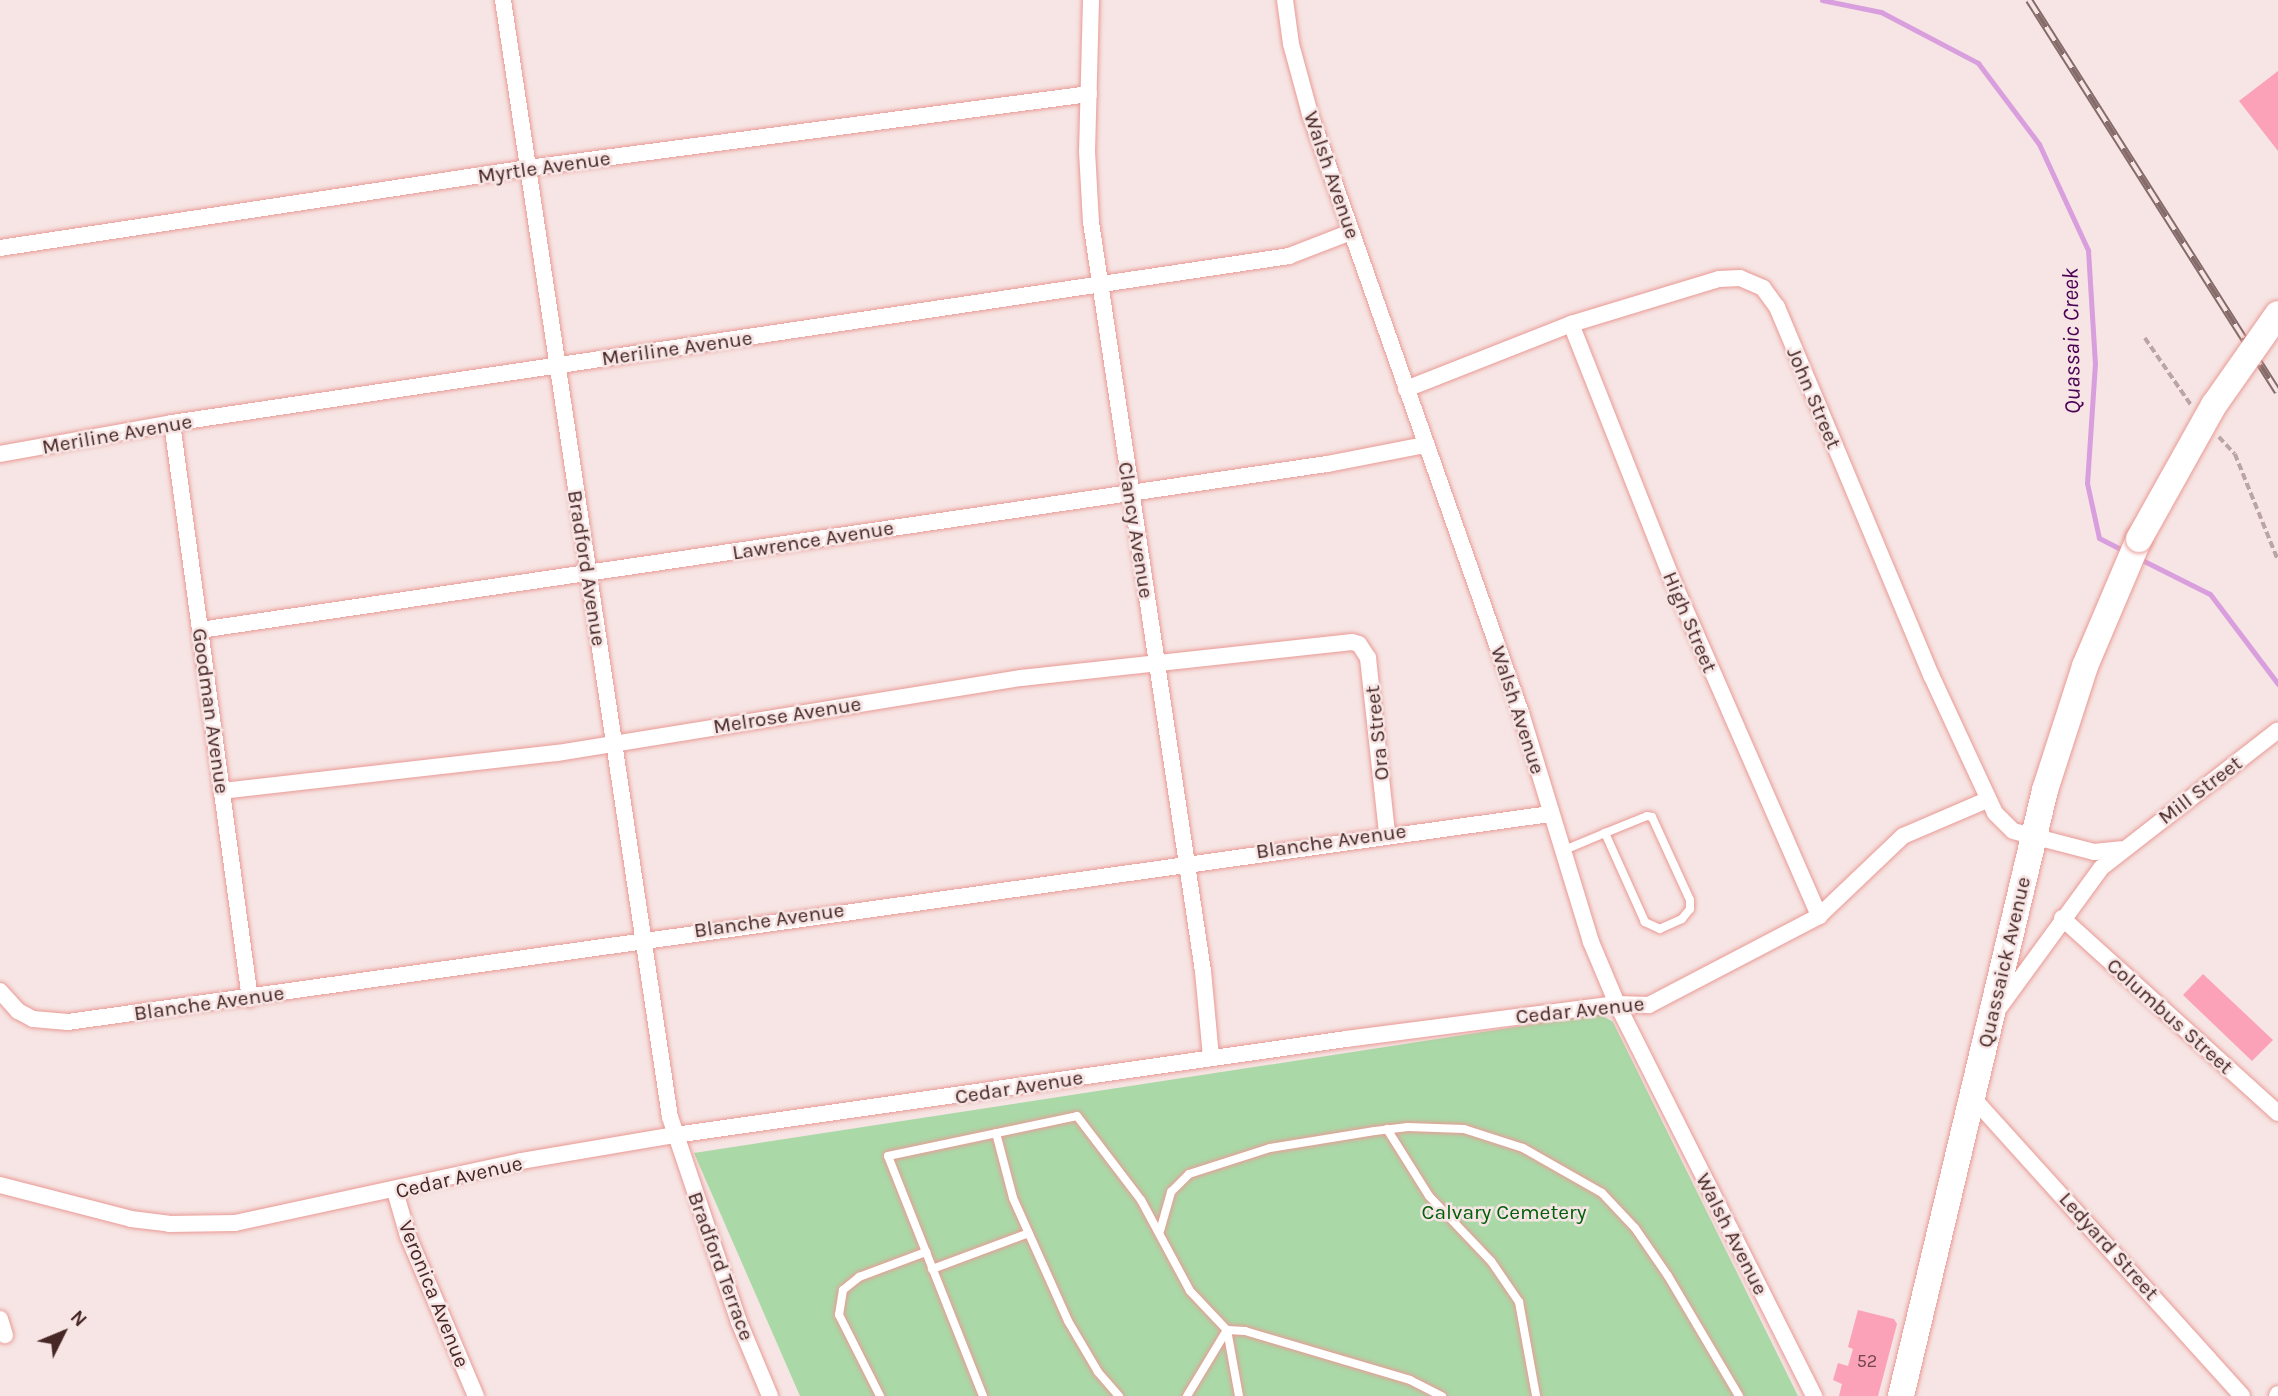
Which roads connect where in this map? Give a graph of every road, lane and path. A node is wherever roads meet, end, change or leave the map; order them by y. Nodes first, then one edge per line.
1 (503, 0) edge
2 (1091, 0) edge
3 (1285, 0) edge
4 (1089, 94) junction
5 (528, 168) junction
6 (1351, 232) junction
7 (0, 248) edge
8 (1100, 286) junction
9 (2278, 314) edge
10 (1571, 324) junction
11 (556, 366) junction
12 (1406, 389) junction
13 (172, 423) junction
14 (1426, 445) junction
15 (0, 454) edge
16 (1130, 491) junction
17 (587, 573) junction
18 (200, 631) junction
19 (1352, 642) joint
20 (1156, 661) junction
21 (2278, 730) edge
22 (615, 743) junction
23 (222, 791) junction
24 (1987, 800) junction
25 (1550, 814) junction
26 (1387, 833) junction
27 (1605, 833) junction
28 (2033, 836) junction
29 (2121, 849) junction
30 (1562, 851) junction
31 (1186, 862) junction
32 (1819, 916) junction
33 (2062, 918) junction
34 (643, 937) junction
35 (0, 991) edge
36 (250, 999) junction
37 (1617, 1004) junction
38 (1990, 1022) junction
39 (1212, 1058) junction
40 (1973, 1098) junction
41 (2278, 1113) edge
42 (1387, 1129) junction
43 (996, 1133) junction
44 (675, 1135) junction
45 (0, 1185) edge
46 (395, 1192) junction
47 (1160, 1231) junction
48 (1029, 1233) junction
49 (926, 1252) junction
50 (932, 1269) junction
51 (1227, 1330) junction
52 (476, 1396) edge
53 (770, 1396) edge
54 (880, 1396) edge
55 (983, 1396) edge
56 (1119, 1396) edge
57 (1187, 1396) edge
58 (1239, 1396) edge
59 (1442, 1396) edge
60 (1536, 1396) edge
61 (1739, 1396) edge
62 (1814, 1396) edge
63 (1901, 1396) edge
64 (2242, 1396) edge

1 - 5 street, Bradford Avenue
2 - 4 street, Clancy Avenue
3 - 6 street, Walsh Avenue
4 - 5 street, Myrtle Avenue
4 - 8 street, Clancy Avenue
5 - 7 street, Myrtle Avenue
5 - 11 street, Bradford Avenue
6 - 8 street, Meriline Avenue
6 - 12 street, Walsh Avenue
8 - 11 street, Meriline Avenue
8 - 16 street, Clancy Avenue
9 - 28 highway, Quassaick Avenue, bridge
10 - 12 street, John Street
10 - 24 street, John Street
10 - 32 street, High Street
11 - 13 street, Meriline Avenue
11 - 17 street, Bradford Avenue
12 - 14 street, Walsh Avenue
13 - 15 street, Meriline Avenue
13 - 18 street, Goodman Avenue
14 - 16 street, Lawrence Avenue
14 - 25 street, Walsh Avenue
16 - 17 street, Lawrence Avenue
16 - 20 street, Clancy Avenue
17 - 18 street, Lawrence Avenue
17 - 22 street, Bradford Avenue
18 - 23 street, Goodman Avenue
19 - 20 street, Melrose Avenue
19 - 26 street, Ora Street
20 - 22 street, Melrose Avenue
20 - 31 street, Clancy Avenue
21 - 29 street, Mill Street
22 - 23 street, Melrose Avenue
22 - 34 street, Bradford Avenue
23 - 36 street, Goodman Avenue
24 - 28 street, John Street
24 - 32 street, Cedar Avenue
25 - 26 street, Blanche Avenue
25 - 30 street, Walsh Avenue
26 - 31 street, Blanche Avenue
27 - 27 lane
27 - 30 lane
28 - 29 street
28 - 38 highway, Quassaick Avenue
29 - 33 street
30 - 37 street, Walsh Avenue
31 - 34 street, Blanche Avenue
31 - 39 street, Clancy Avenue
32 - 37 street, Cedar Avenue
33 - 38 street
33 - 41 street, Columbus Street
34 - 36 street, Blanche Avenue
34 - 44 street, Bradford Avenue
35 - 36 street, Blanche Avenue
37 - 39 street, Cedar Avenue
37 - 62 street, Walsh Avenue
38 - 40 highway, Quassaick Avenue
39 - 44 street, Cedar Avenue
40 - 63 highway, Quassaick Avenue
40 - 64 street, Ledyard Street
42 - 47 lane
42 - 60 lane
42 - 61 lane
43 - 47 lane
43 - 48 lane
43 - 49 lane
44 - 46 street, Cedar Avenue
44 - 53 street, Bradford Terrace
45 - 46 street, Cedar Avenue
46 - 52 street, Veronica Avenue
47 - 51 lane
48 - 50 lane
48 - 56 lane
49 - 50 lane
49 - 54 lane
50 - 55 lane
51 - 57 lane
51 - 58 lane
51 - 59 lane

